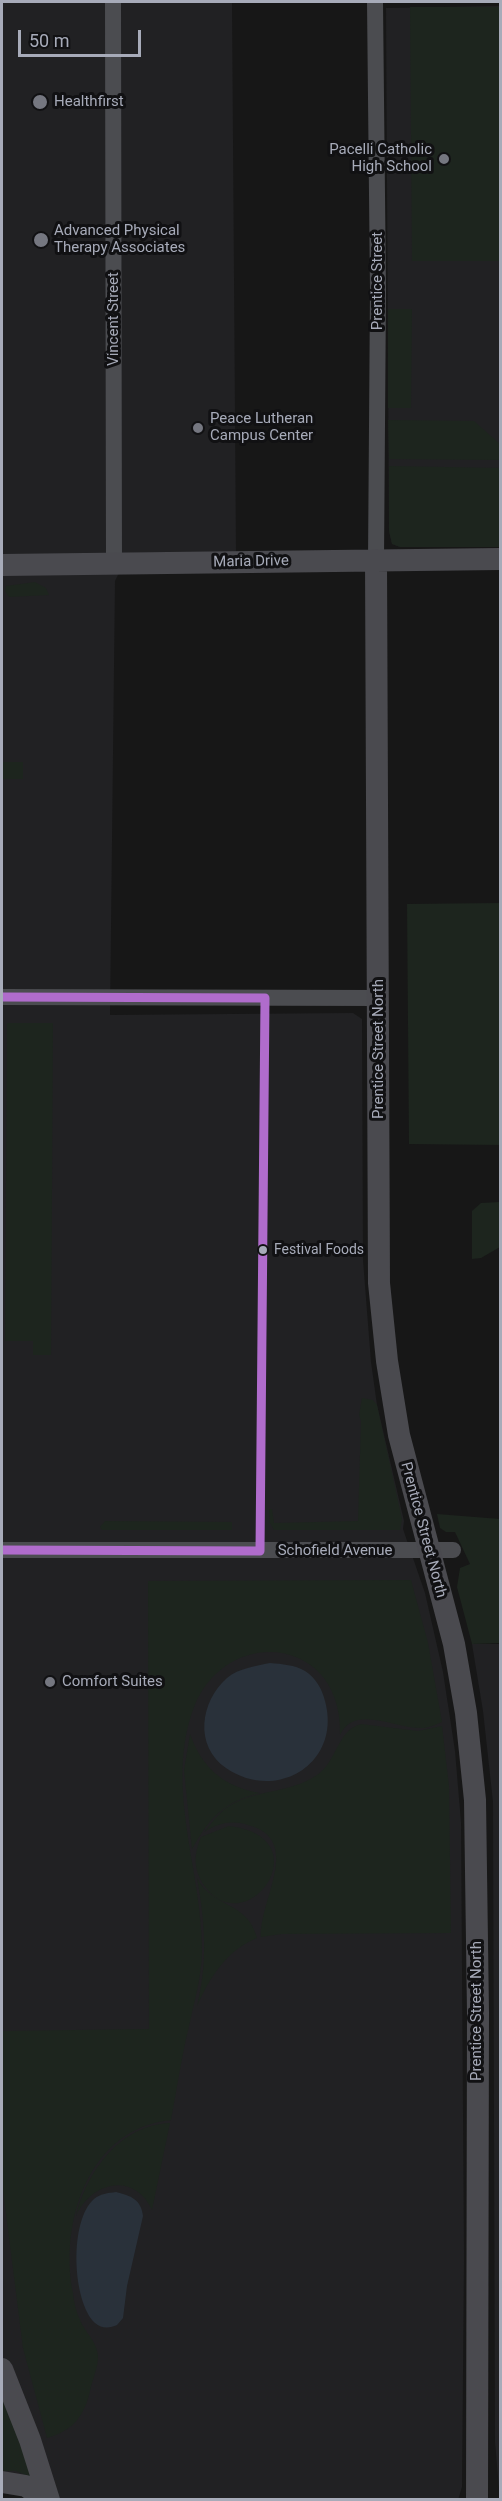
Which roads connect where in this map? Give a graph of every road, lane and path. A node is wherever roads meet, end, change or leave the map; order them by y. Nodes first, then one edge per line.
1 (113, 2) edge
2 (375, 2) edge
3 (501, 559) edge
4 (376, 560) junction
5 (114, 564) junction
6 (2, 565) edge
7 (2, 997) edge
8 (378, 998) junction
9 (2, 1550) edge
10 (453, 1550) dead end
11 (428, 1551) junction
12 (2, 2369) edge
13 (2, 2482) edge
14 (48, 2499) edge
15 (477, 2499) edge

1 - 5 street, Vincent Street
2 - 4 street, Prentice Street
3 - 4 street, Maria Drive
4 - 5 street, Maria Drive
4 - 8 street, Prentice Street North
5 - 6 street, Maria Drive
7 - 8 street
8 - 11 street, Prentice Street North
9 - 11 street, Schofield Avenue
10 - 11 street, Schofield Avenue
11 - 15 street, Prentice Street North
12 - 14 street
13 - 14 street

